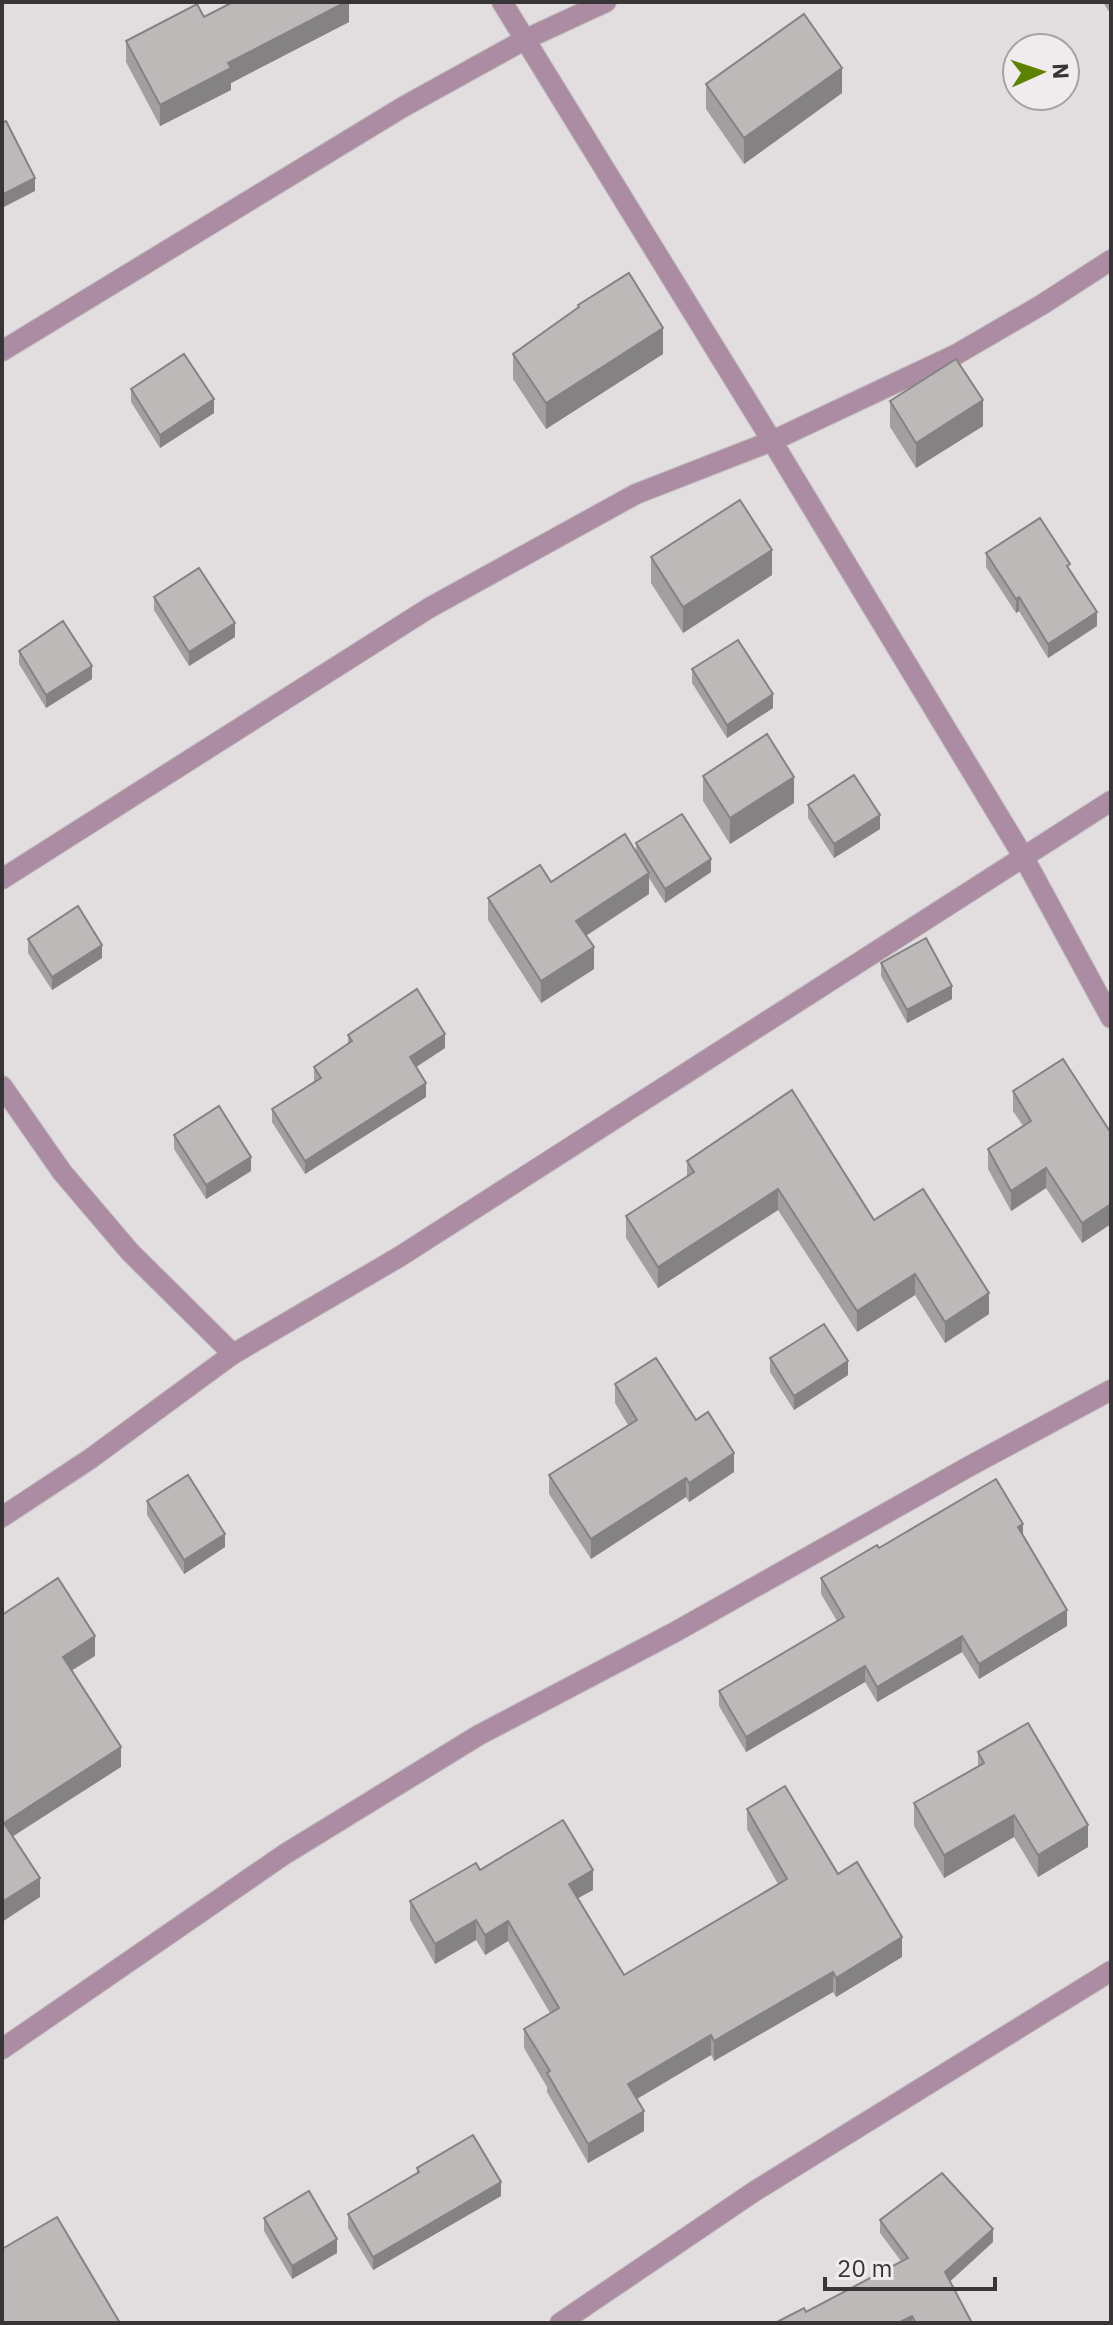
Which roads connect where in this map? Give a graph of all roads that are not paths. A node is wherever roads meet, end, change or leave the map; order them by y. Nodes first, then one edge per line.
1 (502, 2) edge
2 (606, 2) edge
3 (526, 39) junction
4 (1111, 260) edge
5 (2, 351) edge
6 (772, 441) junction
7 (1111, 801) edge
8 (1023, 856) junction
9 (2, 879) edge
10 (1111, 1018) edge
11 (2, 1086) edge
12 (233, 1354) junction
13 (1111, 1390) edge
14 (2, 1517) edge
15 (1111, 1971) edge
16 (2, 2049) edge
17 (560, 2323) edge

1 - 3 street
2 - 3 street
3 - 5 street
3 - 6 street
4 - 6 street
6 - 8 street
6 - 9 street
7 - 8 street
8 - 10 street
8 - 12 street
11 - 12 street
12 - 14 street
13 - 16 street
15 - 17 street

